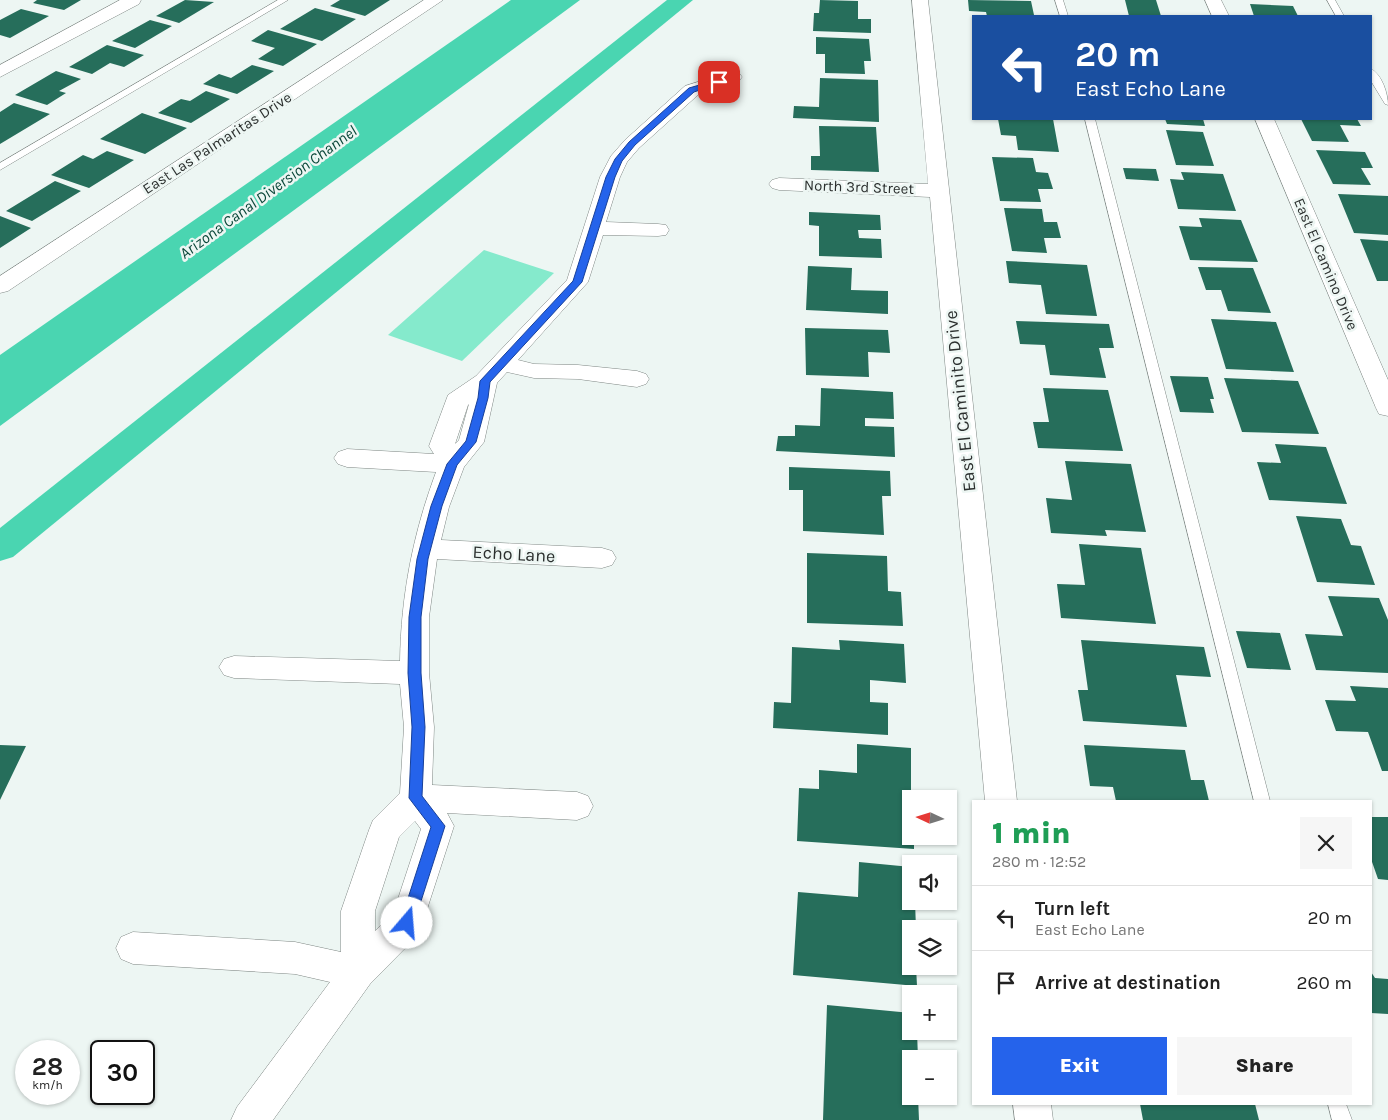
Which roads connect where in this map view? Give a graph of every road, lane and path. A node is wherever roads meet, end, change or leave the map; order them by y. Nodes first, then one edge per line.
1 (133, 0) edge
2 (284, 0) edge
3 (435, 0) edge
4 (920, 0) edge
5 (1059, 0) edge
6 (1213, 0) edge
7 (1330, 0) edge
8 (1064, 15) edge
9 (1220, 15) edge
10 (1339, 15) edge
11 (0, 72) edge
12 (1372, 74) edge
13 (733, 77) dead end
14 (1388, 102) edge
15 (1090, 120) edge
16 (1264, 120) edge
17 (0, 167) edge
18 (779, 184) dead end
19 (939, 190) junction
20 (595, 228) junction
21 (658, 230) dead end
22 (0, 286) edge
23 (493, 372) junction
24 (637, 379) dead end
25 (1388, 408) edge
26 (346, 458) dead end
27 (452, 464) junction
28 (425, 550) junction
29 (602, 558) dead end
30 (234, 667) dead end
31 (414, 673) junction
32 (416, 798) junction
33 (1001, 800) edge
34 (1262, 800) edge
35 (577, 806) dead end
36 (133, 948) dead end
37 (358, 972) junction
38 (1032, 1105) edge
39 (1338, 1105) edge
40 (250, 1120) edge
41 (1034, 1120) edge
42 (1342, 1120) edge

1 - 11 street
2 - 17 lane
3 - 22 street, East Las Palmaritas Drive
4 - 19 street, East El Caminito Drive
5 - 8 lane
6 - 9 street
7 - 10 lane
12 - 14 lane
13 - 20 street
15 - 34 lane
16 - 25 street, East El Camino Drive
18 - 19 street, North 3rd Street
19 - 33 street, East El Caminito Drive
20 - 21 street
20 - 23 street
23 - 24 street
23 - 27 street
26 - 27 street
27 - 28 street
28 - 29 street, Echo Lane
28 - 31 street
30 - 31 street
31 - 32 street
32 - 35 street
32 - 37 street
32 - 37 street
36 - 37 street
37 - 40 street
38 - 41 street
39 - 42 lane

